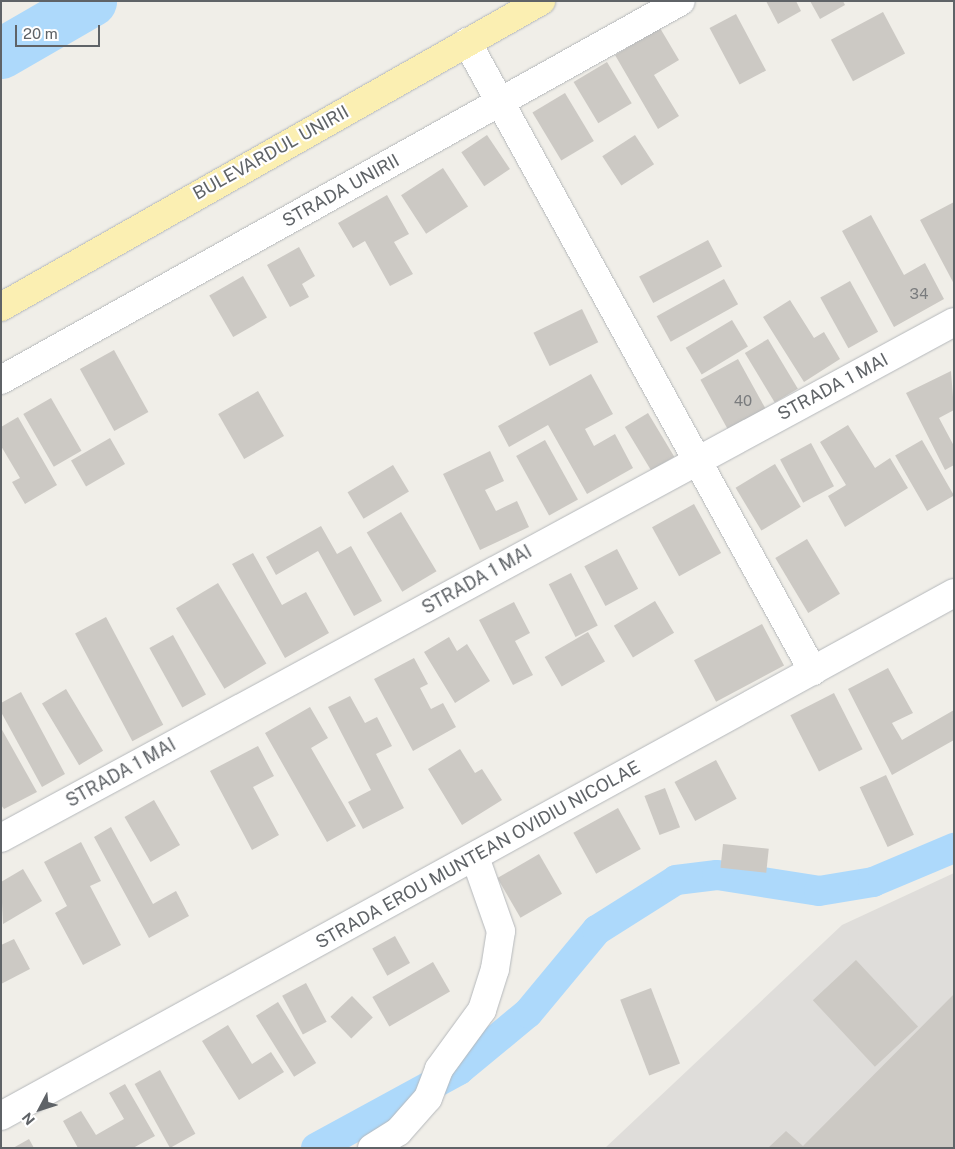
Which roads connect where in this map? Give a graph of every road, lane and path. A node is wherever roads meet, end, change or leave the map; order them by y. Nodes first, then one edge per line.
1 (541, 1) edge
2 (680, 1) edge
3 (467, 42) junction
4 (500, 102) junction
5 (1, 308) edge
6 (954, 322) edge
7 (1, 380) edge
8 (698, 460) junction
9 (954, 593) edge
10 (813, 671) junction
11 (1, 838) edge
12 (475, 857) junction
13 (1, 1116) edge
14 (372, 1148) edge

1 - 3 main road, BULEVARDUL UNIRII
2 - 4 street, STRADA UNIRII
3 - 4 street
3 - 5 main road, BULEVARDUL UNIRII
4 - 7 street, STRADA UNIRII
4 - 8 street
6 - 8 street, STRADA 1 MAI
8 - 10 street
8 - 11 street, STRADA 1 MAI
9 - 10 street, STRADA EROU MUNTEAN OVIDIU NICOLAE
10 - 12 street, STRADA EROU MUNTEAN OVIDIU NICOLAE
12 - 13 street, STRADA EROU MUNTEAN OVIDIU NICOLAE
12 - 14 street

